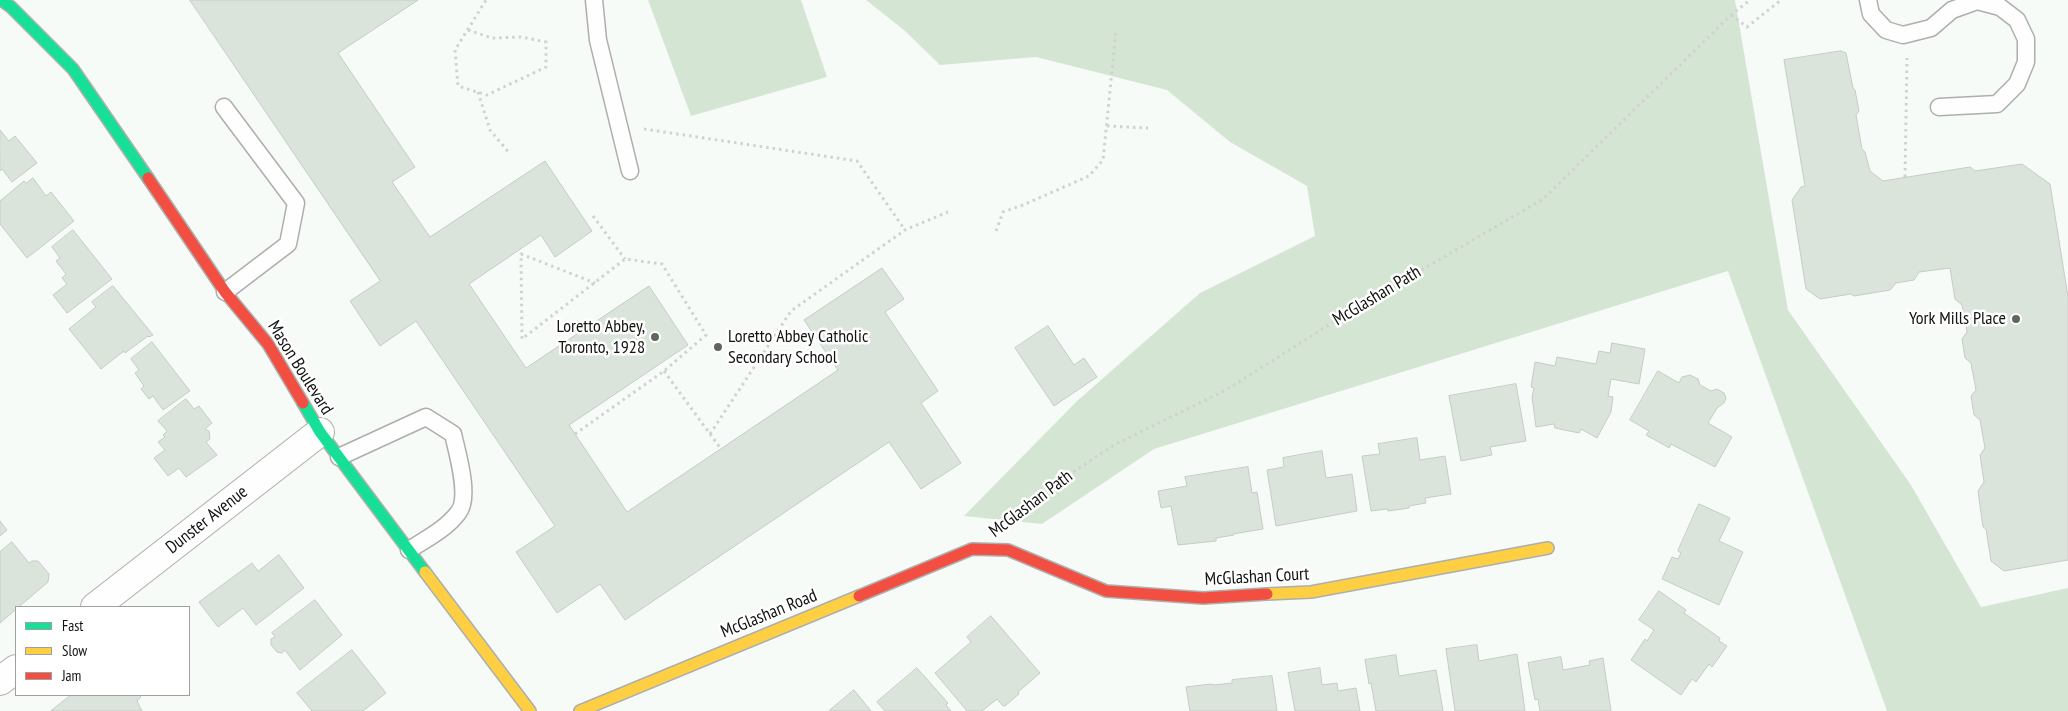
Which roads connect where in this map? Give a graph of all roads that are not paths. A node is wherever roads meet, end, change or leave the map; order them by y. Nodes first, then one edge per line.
1 (594, 0) edge
2 (1868, 0) edge
3 (11, 2) edge
4 (224, 106) dead end
5 (1939, 107) dead end
6 (630, 172) dead end
7 (225, 292) junction
8 (320, 432) junction
9 (339, 457) junction
10 (1548, 548) dead end
11 (972, 549) joint
12 (409, 550) junction
13 (96, 606) edge
14 (15, 670) edge
15 (0, 682) edge
16 (530, 711) edge
17 (580, 711) edge

1 - 6 lane
2 - 5 lane
3 - 7 street, Mason Boulevard
4 - 7 lane
7 - 8 street, Mason Boulevard
8 - 9 street, Mason Boulevard
8 - 13 street, Dunster Avenue
9 - 12 street, Mason Boulevard
9 - 12 lane
10 - 11 street, McGlashan Court
11 - 17 street, McGlashan Road
12 - 16 street, Mason Boulevard
14 - 15 street

